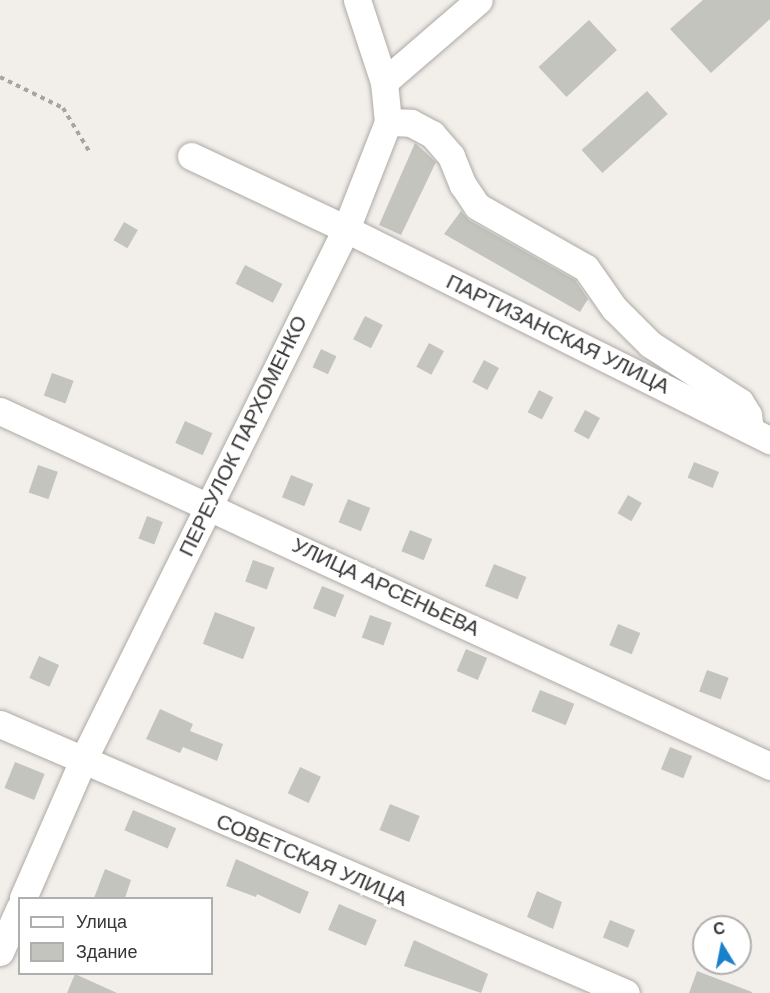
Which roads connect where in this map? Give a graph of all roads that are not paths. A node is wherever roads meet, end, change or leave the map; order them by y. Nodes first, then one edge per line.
1 (357, 0) edge
2 (479, 0) edge
3 (384, 82) junction
4 (388, 122) junction
5 (191, 156) dead end
6 (346, 229) junction
7 (0, 411) edge
8 (760, 435) edge
9 (209, 505) junction
10 (0, 724) edge
11 (82, 762) junction
12 (770, 766) edge
13 (23, 897) edge
14 (18, 912) edge
15 (0, 952) edge
16 (626, 993) edge

1 - 3 street, ПЕРЕУЛОК ПАРХОМЕНКО
2 - 3 street
3 - 4 street, ПЕРЕУЛОК ПАРХОМЕНКО
4 - 6 street, ПЕРЕУЛОК ПАРХОМЕНКО
4 - 8 street
5 - 6 street, ПАРТИЗАНСКАЯ УЛИЦА
6 - 8 street, ПАРТИЗАНСКАЯ УЛИЦА
6 - 9 street, ПЕРЕУЛОК ПАРХОМЕНКО
7 - 9 street, УЛИЦА АРСЕНЬЕВА
9 - 11 street, ПЕРЕУЛОК ПАРХОМЕНКО
9 - 12 street, УЛИЦА АРСЕНЬЕВА
10 - 11 street, СОВЕТСКАЯ УЛИЦА
11 - 13 street, ПЕРЕУЛОК ПАРХОМЕНКО
11 - 16 street, СОВЕТСКАЯ УЛИЦА
14 - 15 street

